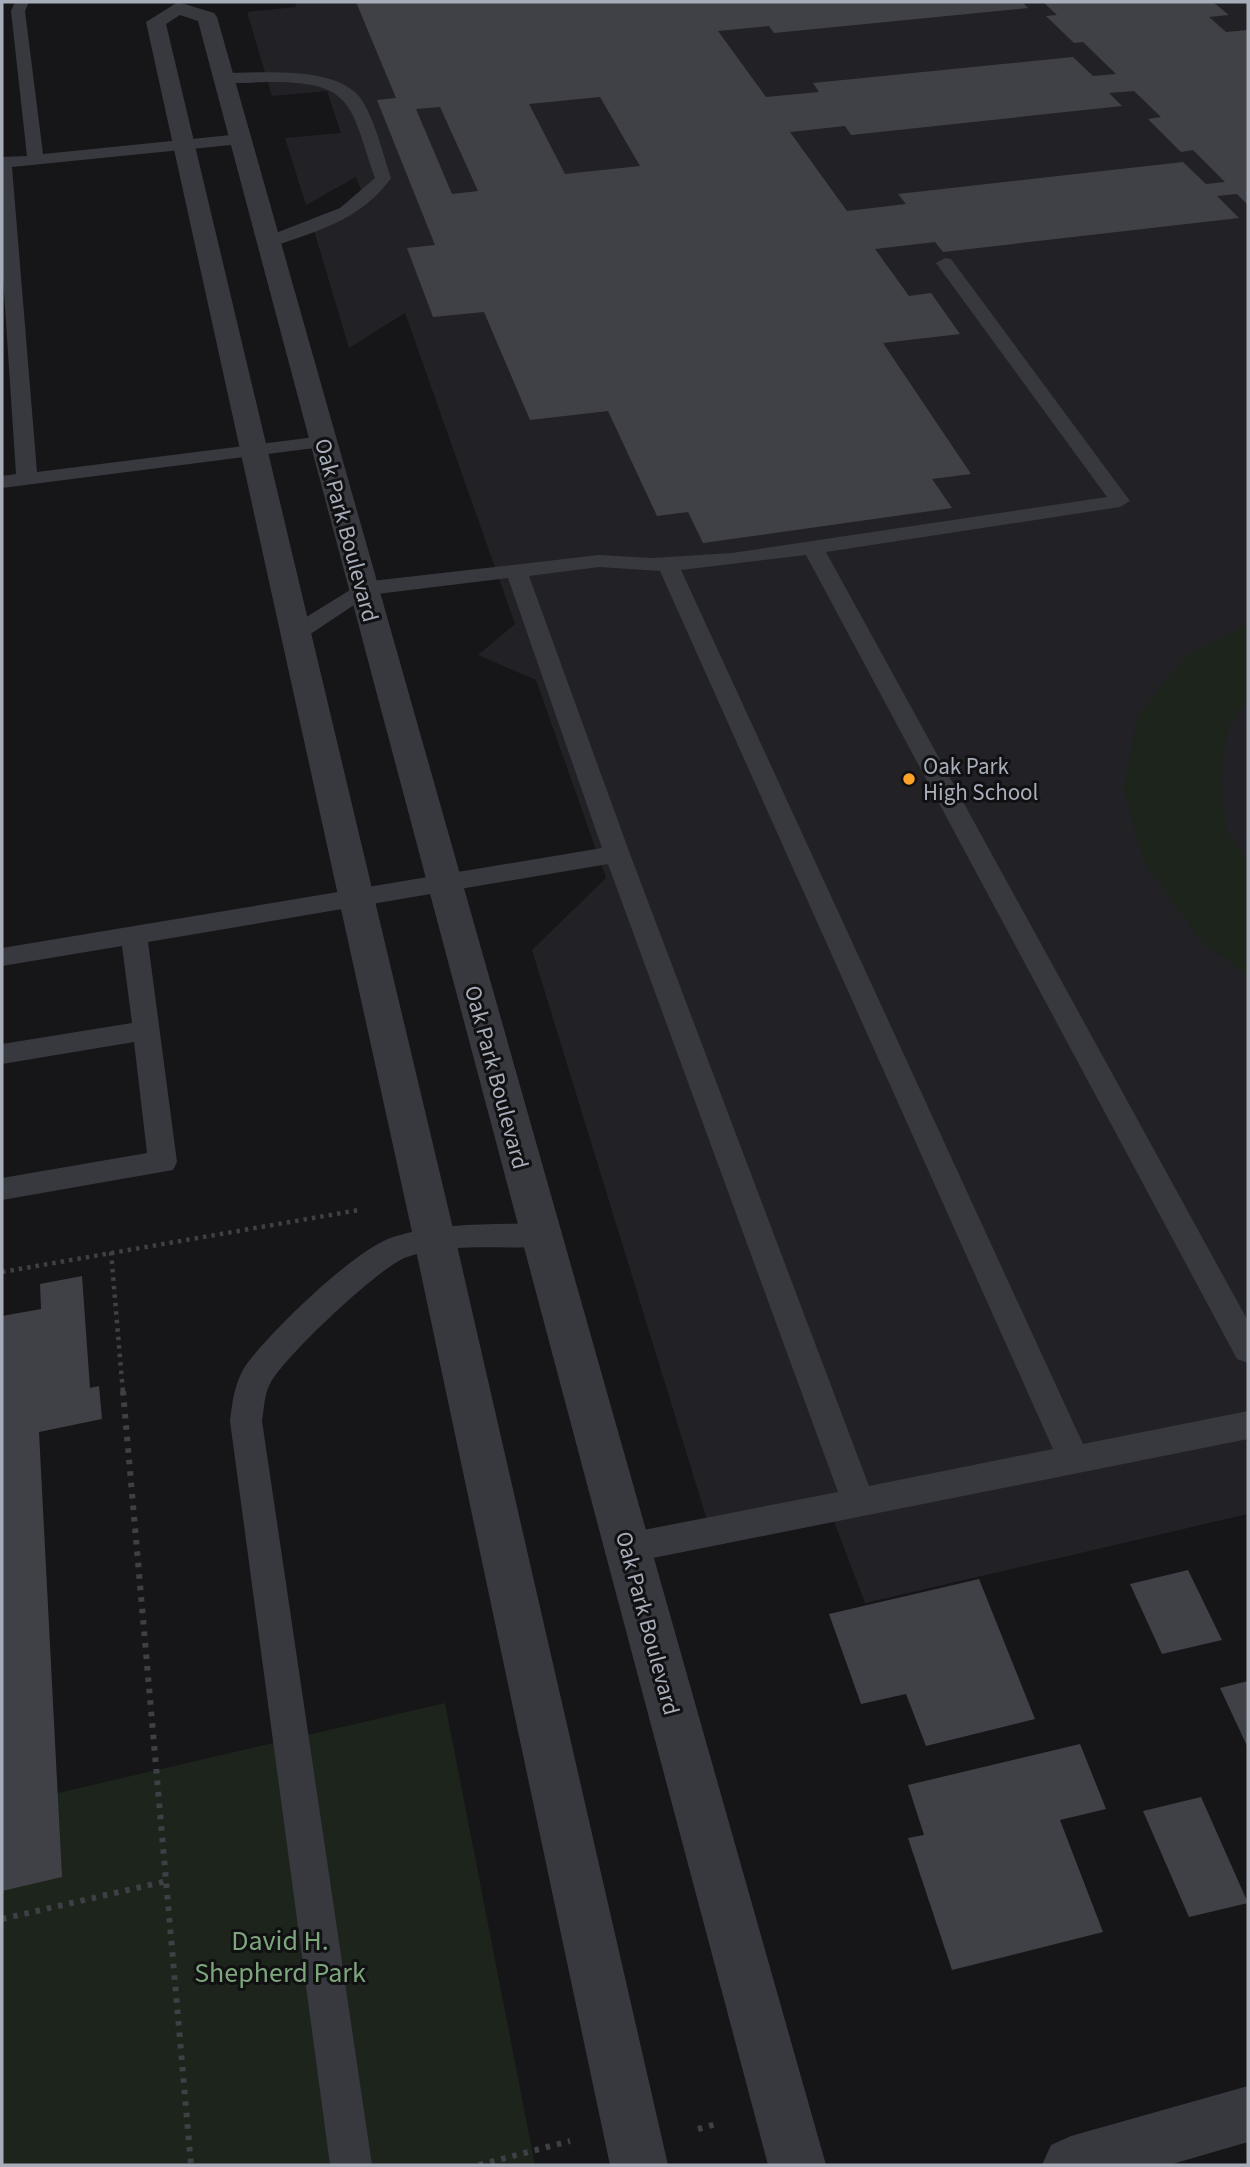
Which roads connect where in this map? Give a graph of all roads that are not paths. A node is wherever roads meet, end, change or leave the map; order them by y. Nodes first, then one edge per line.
1 (22, 2) edge
2 (177, 5) edge
3 (224, 78) junction
4 (241, 139) junction
5 (183, 145) junction
6 (35, 159) junction
7 (3, 162) edge
8 (269, 242) junction
9 (945, 263) dead end
10 (323, 442) junction
11 (254, 450) junction
12 (27, 479) junction
13 (2, 482) edge
14 (813, 548) junction
15 (668, 566) junction
16 (516, 569) junction
17 (363, 589) junction
18 (295, 634) junction
19 (617, 855) junction
20 (444, 883) junction
21 (355, 898) junction
22 (134, 935) junction
23 (2, 957) edge
24 (147, 1030) junction
25 (2, 1054) edge
26 (2, 1189) edge
27 (541, 1235) junction
28 (435, 1241) junction
29 (1248, 1350) edge
30 (1248, 1424) edge
31 (1074, 1460) junction
32 (859, 1504) junction
33 (628, 1548) junction
34 (1248, 2114) edge
35 (351, 2165) edge
36 (639, 2165) edge
37 (797, 2165) edge
38 (1071, 2165) edge

1 - 6 lane
2 - 3 street, Oak Park Boulevard
2 - 5 street, Oak Park Boulevard
3 - 4 street, Oak Park Boulevard
3 - 8 lane
4 - 5 lane
4 - 8 street, Oak Park Boulevard
5 - 6 lane
5 - 11 street, Oak Park Boulevard
6 - 7 lane
7 - 12 lane
8 - 10 street, Oak Park Boulevard
9 - 14 lane
10 - 11 lane
10 - 17 street, Oak Park Boulevard
11 - 12 lane
11 - 18 street, Oak Park Boulevard
12 - 13 lane
14 - 15 lane
14 - 29 lane
15 - 16 lane
15 - 31 lane
16 - 17 lane
16 - 19 lane
17 - 18 lane
17 - 20 street, Oak Park Boulevard
18 - 21 street, Oak Park Boulevard
19 - 20 lane
19 - 32 lane
20 - 21 lane
20 - 27 street, Oak Park Boulevard
21 - 22 lane
21 - 28 street, Oak Park Boulevard
22 - 23 lane
22 - 24 lane
24 - 25 lane
24 - 26 lane
27 - 28 lane
27 - 33 street, Oak Park Boulevard
28 - 35 lane
28 - 36 street, Oak Park Boulevard
30 - 31 lane
31 - 32 lane
32 - 33 lane
33 - 37 street, Oak Park Boulevard
34 - 38 street

